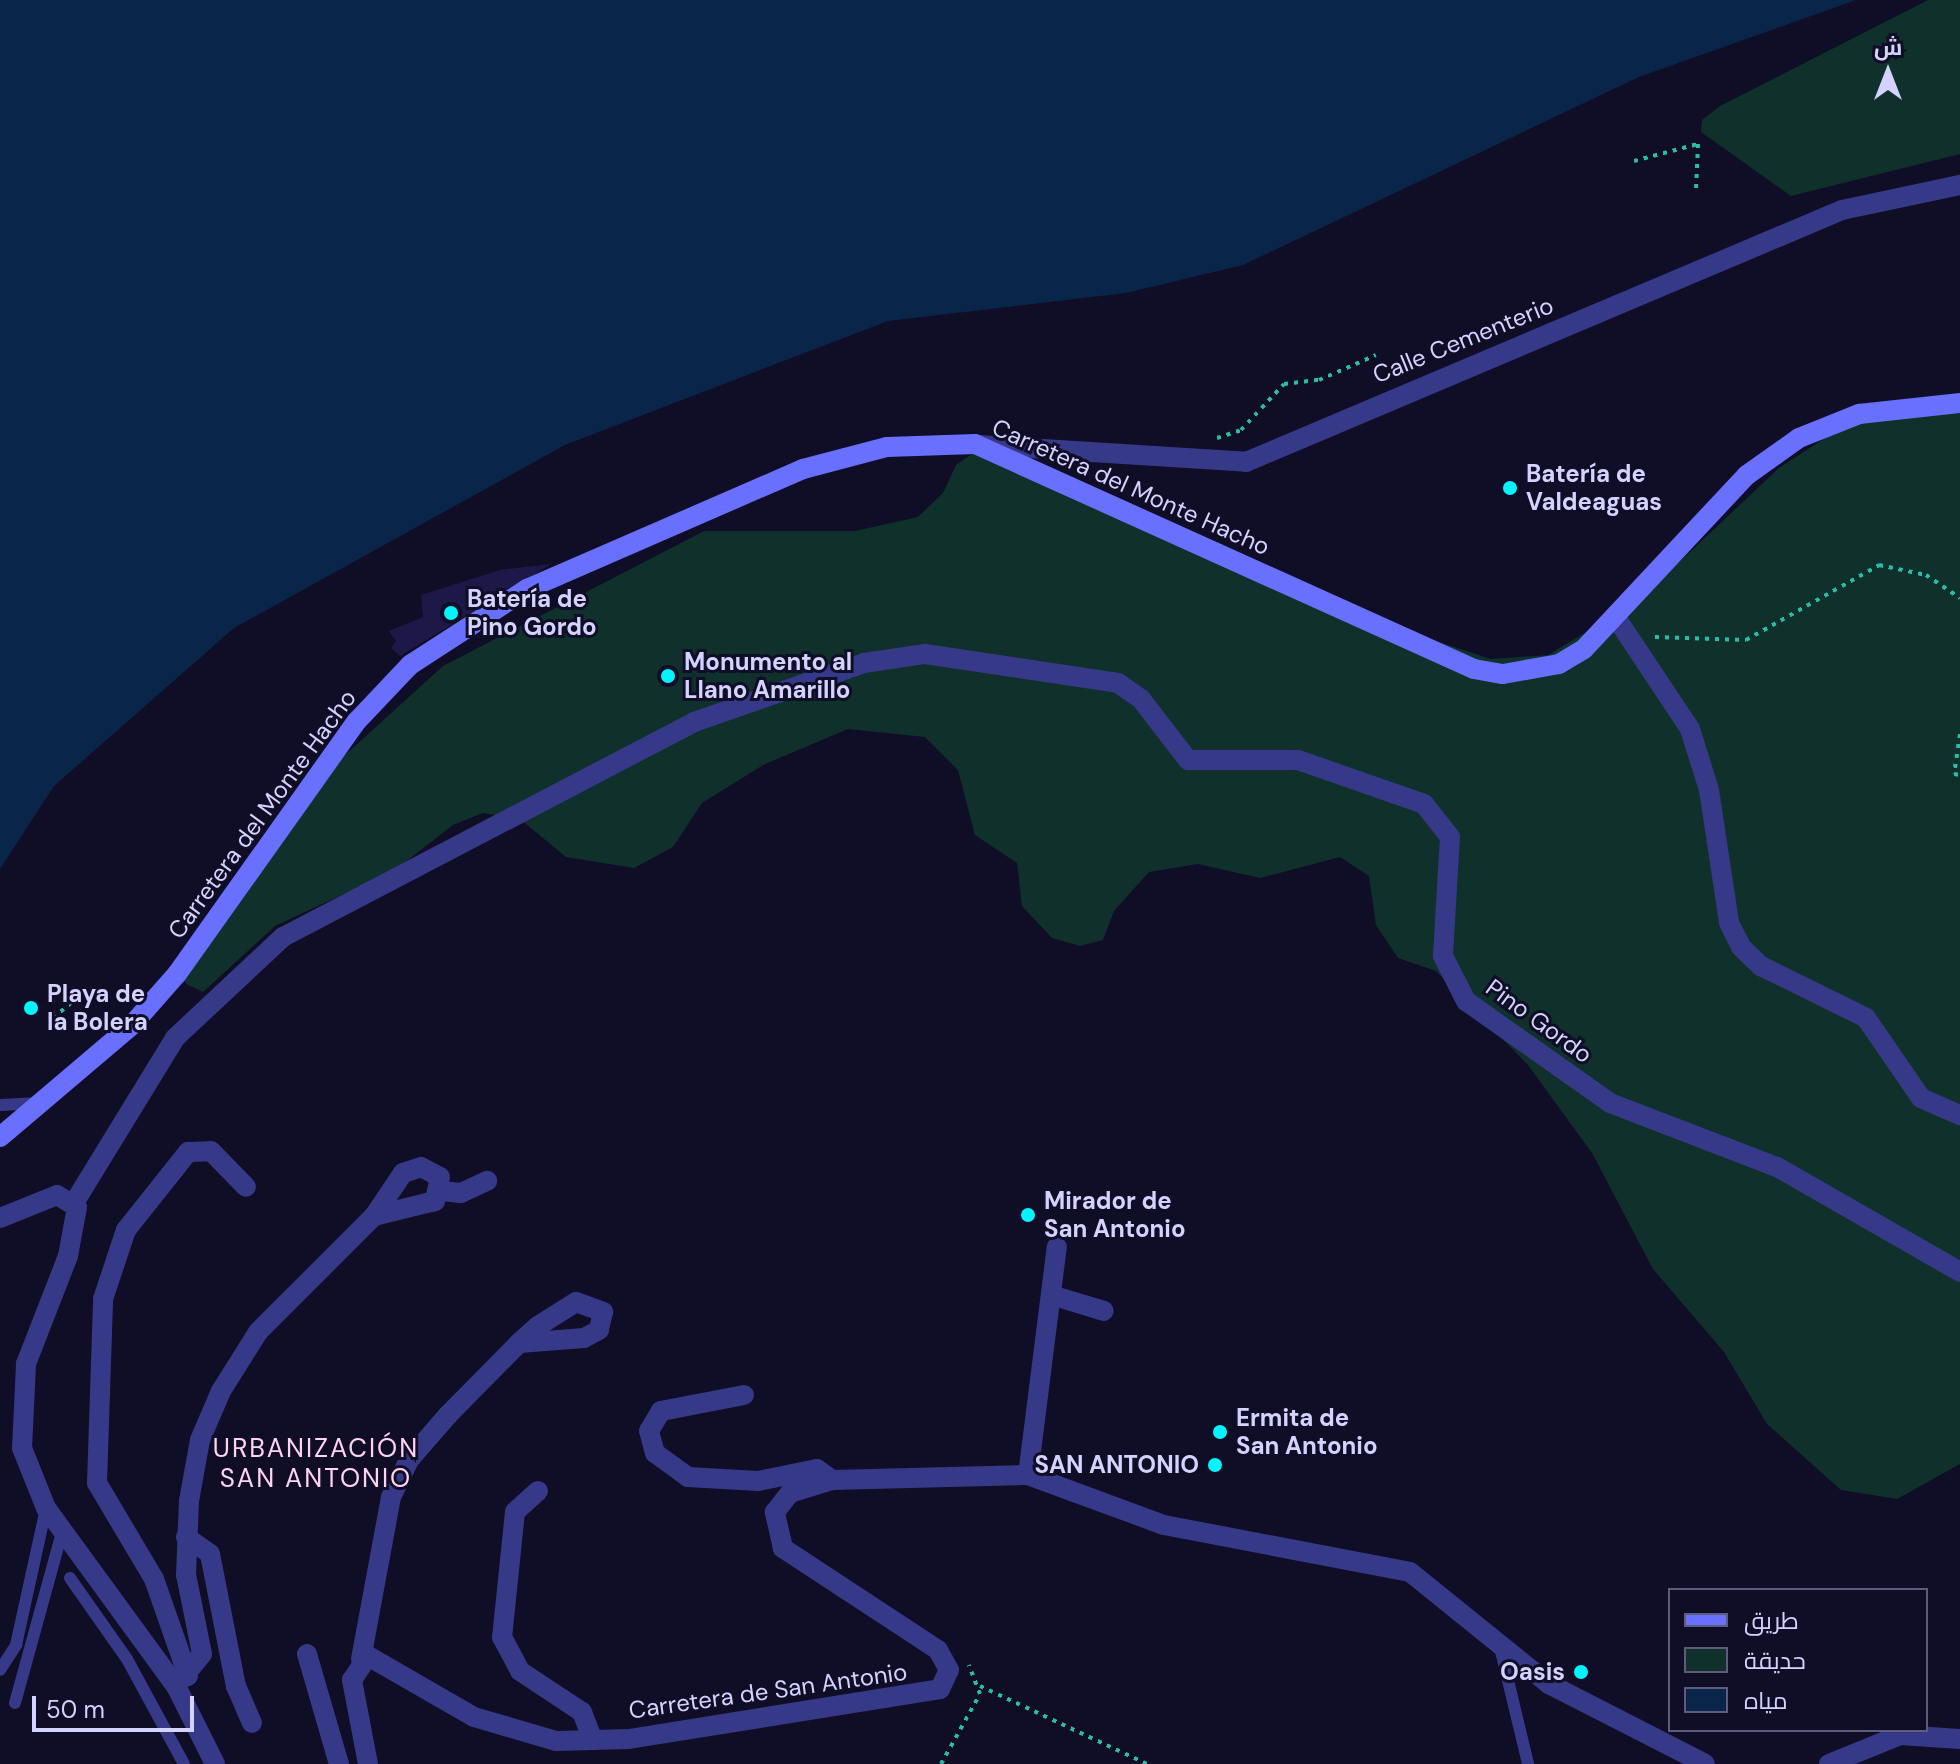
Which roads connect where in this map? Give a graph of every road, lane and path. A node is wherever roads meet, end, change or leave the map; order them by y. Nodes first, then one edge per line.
1 (1634, 161) dead end
2 (1960, 185) edge
3 (1696, 190) dead end
4 (1376, 355) dead end
5 (1960, 403) edge
6 (1206, 442) dead end
7 (975, 444) junction
8 (1960, 598) edge
9 (1617, 619) junction
10 (1631, 636) junction
11 (1960, 734) edge
12 (1960, 775) edge
13 (90, 987) dead end
14 (38, 1008) dead end
15 (40, 1103) junction
16 (0, 1105) edge
17 (1960, 1115) edge
18 (0, 1137) edge
19 (487, 1181) dead end
20 (246, 1187) dead end
21 (442, 1191) junction
22 (74, 1203) junction
23 (374, 1216) junction
24 (0, 1218) edge
25 (1057, 1247) dead end
26 (1960, 1272) edge
27 (1051, 1295) junction
28 (1104, 1311) dead end
29 (519, 1343) dead end
30 (744, 1395) dead end
31 (1028, 1475) junction
32 (832, 1480) junction
33 (538, 1491) dead end
34 (46, 1508) junction
35 (62, 1532) junction
36 (186, 1537) junction
37 (70, 1578) dead end
38 (148, 1644) junction
39 (1500, 1647) junction
40 (307, 1654) dead end
41 (127, 1659) junction
42 (361, 1659) junction
43 (0, 1670) edge
44 (182, 1681) junction
45 (980, 1686) dead end
46 (15, 1703) dead end
47 (252, 1723) dead end
48 (1960, 1739) edge
49 (593, 1740) junction
50 (184, 1764) edge
51 (215, 1764) edge
52 (339, 1764) edge
53 (368, 1764) edge
54 (1147, 1764) edge
55 (1528, 1764) edge
56 (1705, 1764) edge
57 (1829, 1764) edge

1 - 3 path
2 - 7 street, Calle Cementerio
4 - 6 path
5 - 9 main road, Carretera del Monte Hacho
7 - 9 main road, Carretera del Monte Hacho
7 - 15 main road, Carretera del Monte Hacho
8 - 10 path
9 - 10 street
10 - 17 street
11 - 12 path
13 - 14 path
15 - 16 lane
15 - 18 main road, Carretera del Monte Hacho
19 - 21 street
20 - 44 street
21 - 23 street
21 - 23 street
22 - 24 street
22 - 26 street, Pino Gordo
22 - 34 street
23 - 36 street
25 - 27 street
27 - 28 street
27 - 31 street
29 - 42 street
30 - 32 street
31 - 32 street, Carretera de San Antonio
31 - 39 street, Carretera de San Antonio
32 - 49 street, Carretera de San Antonio
33 - 49 street
34 - 35 street
34 - 43 lane
35 - 38 street
35 - 46 lane
36 - 44 street
36 - 47 street
37 - 41 lane
38 - 41 lane
38 - 44 street
39 - 55 lane
39 - 56 street, Carretera de San Antonio
40 - 52 street
41 - 50 lane
42 - 49 street, Carretera de San Antonio
42 - 53 street
44 - 51 street
45 - 54 path
48 - 57 street

